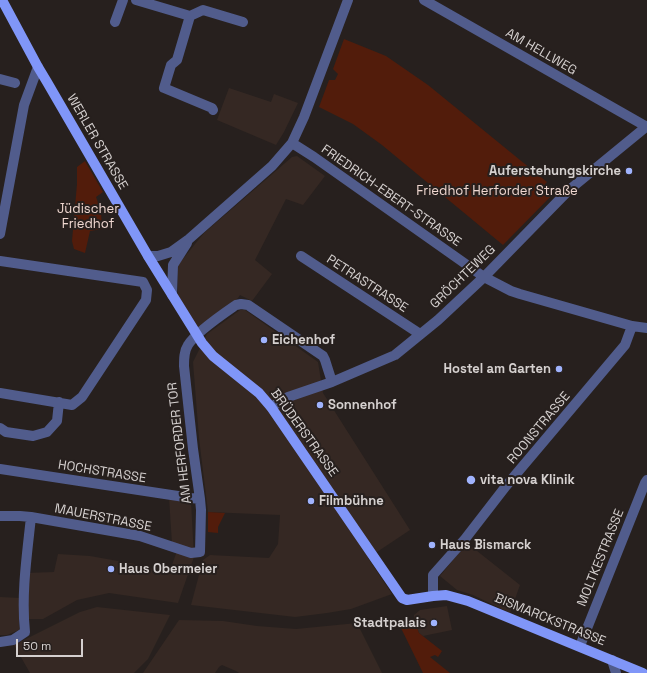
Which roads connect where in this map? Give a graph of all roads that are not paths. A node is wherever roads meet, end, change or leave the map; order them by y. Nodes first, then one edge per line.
1 (2, 0) edge
2 (123, 0) edge
3 (136, 0) edge
4 (348, 0) edge
5 (424, 0) edge
6 (190, 16) junction
7 (115, 22) dead end
8 (243, 22) dead end
9 (38, 68) junction
10 (0, 79) edge
11 (15, 83) dead end
12 (213, 110) dead end
13 (647, 126) edge
14 (292, 143) junction
15 (0, 234) edge
16 (189, 239) junction
17 (148, 256) junction
18 (301, 256) dead end
19 (0, 261) edge
20 (484, 277) junction
21 (172, 295) junction
22 (632, 326) junction
23 (647, 328) edge
24 (197, 334) junction
25 (420, 334) junction
26 (332, 382) junction
27 (0, 393) edge
28 (59, 402) junction
29 (271, 407) junction
30 (0, 428) edge
31 (0, 469) edge
32 (647, 480) edge
33 (200, 499) junction
34 (0, 516) edge
35 (31, 517) junction
36 (200, 552) joint
37 (433, 596) junction
38 (402, 598) joint
39 (0, 642) edge
40 (580, 646) junction
41 (612, 660) junction
42 (616, 673) edge
43 (643, 673) edge

1 - 9 main road, WERLER STRASSE
2 - 7 street
3 - 6 street
4 - 14 street
5 - 13 street, AM HELLWEG
6 - 8 street
6 - 12 street
9 - 15 street
9 - 17 main road, WERLER STRASSE
10 - 11 street
13 - 20 street, GRÖCHTEWEG
14 - 16 street
14 - 20 street, FRIEDRICH-EBERT-STRASSE
16 - 17 street
16 - 21 street
17 - 21 main road, WERLER STRASSE
18 - 25 street, PETRASTRASSE
19 - 28 street
20 - 22 street, FRIEDRICH-EBERT-STRASSE
20 - 25 street, GRÖCHTEWEG
21 - 24 main road, BRÜDERSTRASSE
22 - 23 street
22 - 37 street, ROONSTRASSE
24 - 26 street
24 - 29 main road, BRÜDERSTRASSE
24 - 33 street, AM HERFORDER TOR
25 - 26 street, GRÖCHTEWEG
26 - 29 street, GRÖCHTEWEG
27 - 28 street
28 - 30 street
29 - 38 main road, BRÜDERSTRASSE
31 - 33 street, HOCHSTRASSE
32 - 40 street, MOLTKESTRASSE
33 - 36 street, AM HERFORDER TOR
34 - 35 street, MAUERSTRASSE
35 - 36 street, MAUERSTRASSE
35 - 39 street
37 - 38 main road, BISMARCKSTRASSE
37 - 40 main road, BISMARCKSTRASSE
40 - 41 main road, BISMARCKSTRASSE
41 - 42 street
41 - 43 main road, BISMARCKSTRASSE

